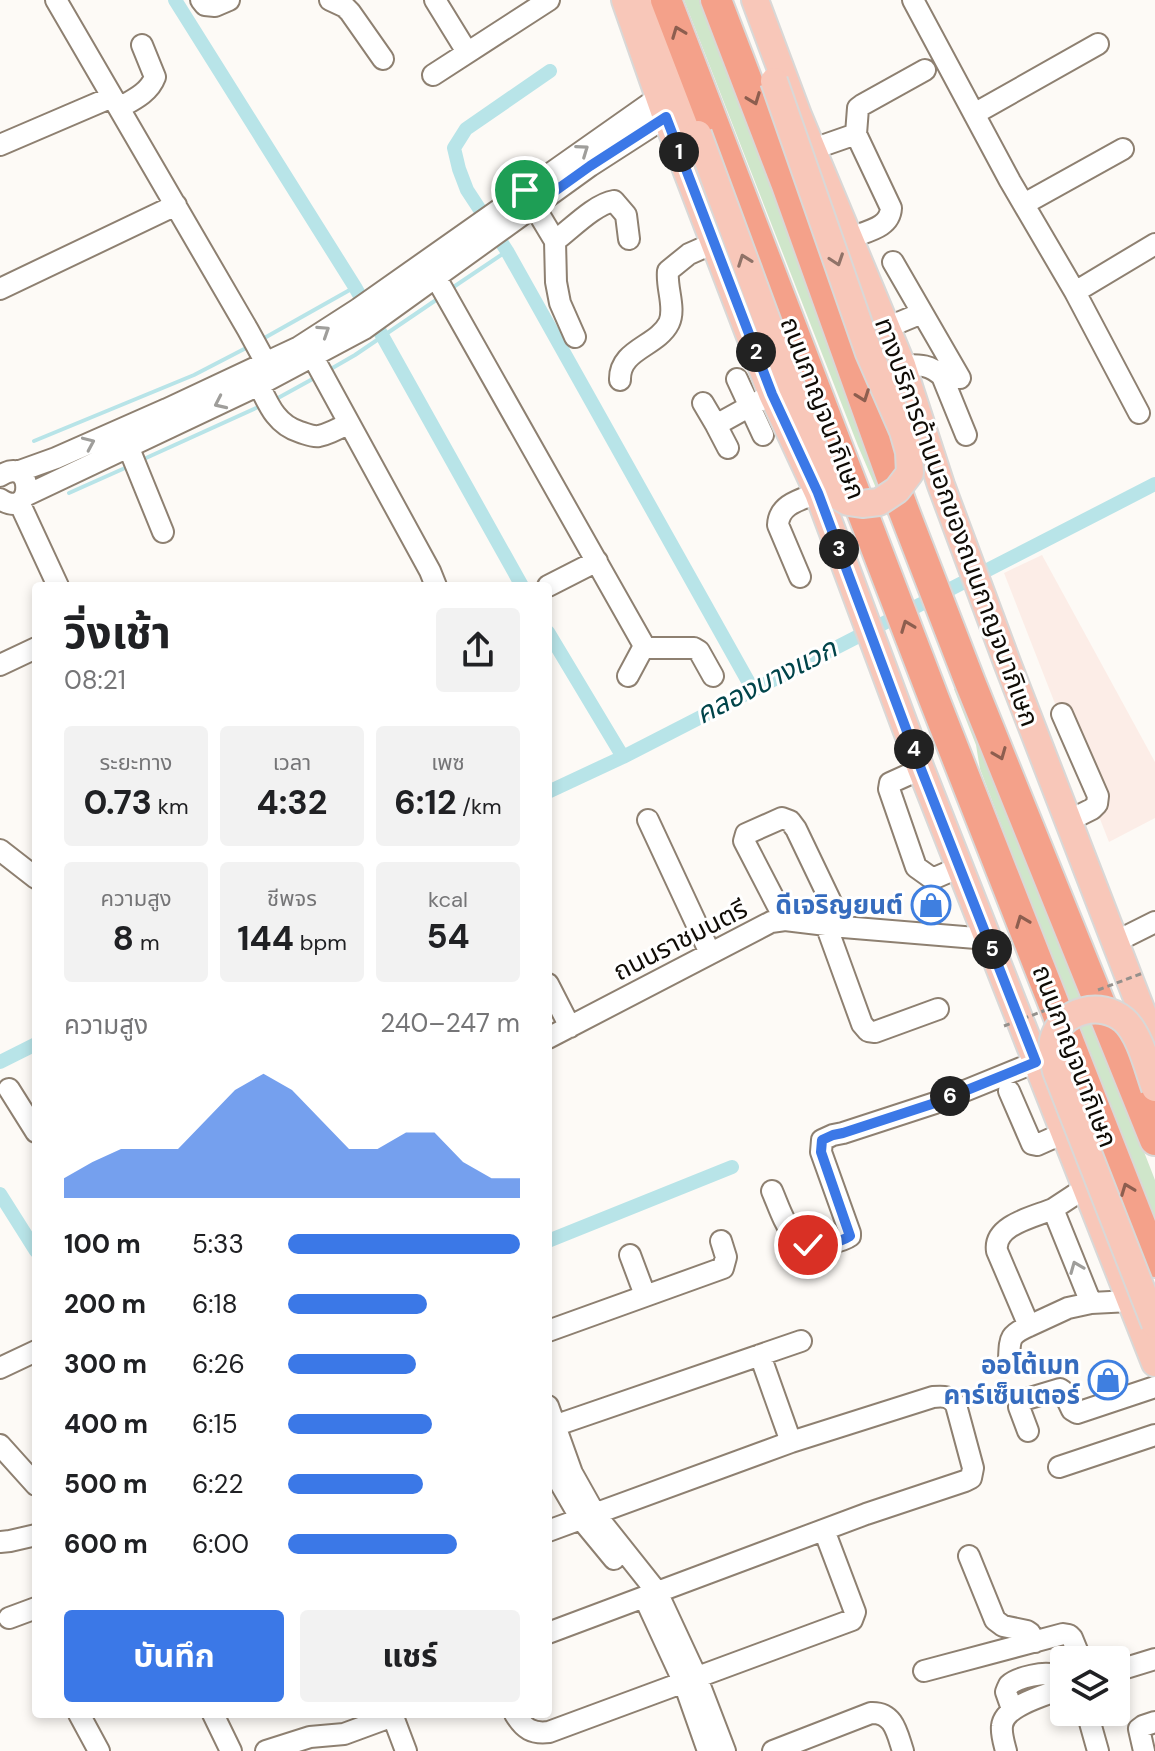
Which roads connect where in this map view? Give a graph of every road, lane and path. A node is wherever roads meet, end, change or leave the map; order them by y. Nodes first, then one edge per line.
1 (56, 0) edge
2 (201, 0) edge
3 (229, 0) edge
4 (330, 0) edge
5 (435, 0) edge
6 (549, 0) edge
7 (625, 0) edge
8 (642, 0) edge
9 (666, 0) edge
10 (716, 0) edge
11 (741, 0) edge
12 (755, 0) edge
13 (913, 0) edge
14 (1098, 44) dead end
15 (142, 45) dead end
16 (467, 52) junction
17 (383, 59) dead end
18 (925, 70) dead end
19 (433, 75) dead end
20 (115, 102) junction
21 (663, 107) junction
22 (974, 114) junction
23 (856, 134) junction
24 (0, 145) edge
25 (813, 149) junction
26 (1123, 149) dead end
27 (530, 198) junction
28 (1024, 204) junction
29 (176, 205) junction
30 (850, 238) junction
31 (629, 239) dead end
32 (555, 241) junction
33 (714, 243) junction
34 (1155, 244) edge
35 (893, 262) dead end
36 (438, 282) junction
37 (0, 289) edge
38 (1075, 292) junction
39 (922, 313) junction
40 (361, 319) junction
41 (886, 328) junction
42 (575, 337) dead end
43 (902, 365) junction
44 (321, 372) junction
45 (266, 376) junction
46 (960, 378) dead end
47 (737, 379) dead end
48 (620, 380) dead end
49 (761, 401) junction
50 (703, 403) dead end
51 (1139, 413) dead end
52 (349, 423) junction
53 (716, 425) junction
54 (763, 435) dead end
55 (966, 435) dead end
56 (128, 446) junction
57 (728, 448) dead end
58 (6, 469) edge
59 (818, 493) junction
60 (9, 500) edge
61 (163, 532) dead end
62 (597, 561) junction
63 (800, 577) dead end
64 (56, 582) edge
65 (434, 582) edge
66 (552, 584) edge
67 (643, 648) junction
68 (32, 650) edge
69 (0, 665) edge
70 (628, 676) dead end
71 (713, 676) dead end
72 (1062, 714) dead end
73 (921, 769) junction
74 (648, 820) dead end
75 (1068, 821) junction
76 (0, 850) edge
77 (960, 867) junction
78 (32, 875) edge
79 (785, 920) junction
80 (1155, 922) edge
81 (835, 926) junction
82 (988, 939) junction
83 (1115, 942) junction
84 (710, 953) junction
85 (552, 992) edge
86 (938, 1009) dead end
87 (570, 1027) junction
88 (552, 1036) edge
89 (1155, 1045) edge
90 (1036, 1062) junction
91 (1155, 1088) edge
92 (9, 1089) dead end
93 (1009, 1091) dead end
94 (32, 1126) edge
95 (1064, 1133) junction
96 (1155, 1140) edge
97 (1085, 1188) junction
98 (772, 1191) dead end
99 (1053, 1209) junction
100 (721, 1241) dead end
101 (630, 1255) dead end
102 (1155, 1262) edge
103 (645, 1295) junction
104 (1130, 1301) junction
105 (1091, 1303) junction
106 (1155, 1324) edge
107 (1029, 1326) junction
108 (552, 1330) edge
109 (801, 1341) dead end
110 (32, 1353) edge
111 (760, 1355) junction
112 (1009, 1359) dead end
113 (1155, 1363) edge
114 (0, 1368) edge
115 (1155, 1387) edge
116 (0, 1426) edge
117 (552, 1427) edge
118 (552, 1429) edge
119 (1028, 1431) dead end
120 (1155, 1435) edge
121 (791, 1442) junction
122 (0, 1445) edge
123 (32, 1462) edge
124 (552, 1464) edge
125 (1059, 1467) dead end
126 (32, 1481) edge
127 (588, 1516) junction
128 (552, 1530) edge
129 (824, 1530) junction
130 (32, 1536) edge
131 (0, 1542) edge
132 (969, 1556) dead end
133 (651, 1594) junction
134 (32, 1609) edge
135 (9, 1618) dead end
136 (552, 1631) edge
137 (1035, 1642) junction
138 (1076, 1646) edge
139 (1155, 1659) edge
140 (1130, 1667) edge
141 (924, 1671) dead end
142 (1050, 1674) edge
143 (691, 1680) junction
144 (81, 1718) edge
145 (215, 1718) edge
146 (384, 1718) edge
147 (393, 1718) edge
148 (517, 1718) edge
149 (1155, 1722) edge
150 (1091, 1726) edge
151 (99, 1751) edge
152 (231, 1751) edge
153 (266, 1751) edge
154 (406, 1751) edge
155 (708, 1751) edge
156 (725, 1751) edge
157 (773, 1751) edge
158 (903, 1751) edge
159 (1006, 1751) edge
160 (1098, 1751) edge
161 (1144, 1751) edge

1 - 20 street
2 - 3 street
4 - 17 street
5 - 16 street
6 - 16 street
7 - 21 main road
11 -> 8 main road, bridge
102 -> 9 highway, ถนนกาญจนาภิเษก
10 -> 96 highway, ถนนกาญจนาภิเษก
12 - 25 main road, ทางบริการด้านนอกของถนนกาญจนาภิเษก
13 - 22 street
14 - 22 street
15 - 20 street
16 - 19 street
18 - 23 street
20 - 24 street
20 - 29 street
21 - 27 street
21 - 33 main road
22 - 28 street
23 - 25 street
23 - 30 street
25 - 30 main road, ทางบริการด้านนอกของถนนกาญจนาภิเษก
26 - 28 street
27 - 32 street
27 - 36 street
28 - 38 street
29 - 37 street
29 - 45 street
30 - 41 main road, ทางบริการด้านนอกของถนนกาญจนาภิเษก
31 - 32 street
32 - 42 street
33 - 48 street
33 - 49 main road
34 - 38 street
35 - 39 street
36 - 40 street
36 - 62 street
38 - 51 street
39 - 41 street
39 - 46 street
40 - 44 street
45 -> 40 street
41 - 43 main road, ทางบริการด้านนอกของถนนกาญจนาภิเษก
43 - 55 street
43 - 75 main road, ทางบริการด้านนอกของถนนกาญจนาภิเษก
44 - 45 street
44 - 52 street
45 - 52 street
45 -> 56 street
58 -> 45 street
47 - 49 street
49 - 53 street
49 - 54 street
49 - 59 main road
50 - 53 street
52 - 65 street
53 - 57 street
56 - 60 street
56 - 61 street
58 - 60 street
59 - 63 street
59 - 73 main road
60 - 64 street
62 - 66 street
62 - 67 street
67 - 70 street
67 - 71 street
68 - 69 street
72 - 75 street
73 - 77 main road
73 - 77 street
74 - 84 street
75 - 83 main road, ทางบริการด้านนอกของถนนกาญจนาภิเษก
76 - 78 street
77 - 82 main road
79 - 81 street, ถนนราชมนตรี
79 - 81 street
79 - 84 street, ถนนราชมนตรี
80 - 83 street
81 - 82 street, ถนนราชมนตรี
81 - 86 street
82 - 90 main road
83 - 89 main road, ทางบริการด้านนอกของถนนกาญจนาภิเษก
84 - 87 street, ถนนราชมนตรี
85 - 87 street
87 - 88 street, ถนนราชมนตรี
90 - 95 main road
90 - 98 street
91 - 106 main road, bridge
92 - 94 street
93 - 95 street
95 - 97 main road
97 - 99 street
97 - 104 main road
105 -> 99 street
99 - 107 street
100 - 103 street
101 - 103 street
103 - 108 street
104 - 105 street
104 - 113 main road
105 - 107 street
107 - 112 street
109 - 111 street
110 - 114 street
111 - 117 street
111 - 121 street
115 - 119 street
116 - 123 street
118 - 127 street
120 - 125 street
121 - 127 street
121 - 129 street
122 - 126 street
124 - 127 street
127 - 128 street
127 - 133 street
129 - 133 street
129 - 143 street
130 - 131 street
132 - 137 street
133 - 136 street
133 - 143 street
134 - 135 street
137 - 138 street
137 - 141 street
139 - 140 street
142 - 159 street
143 - 148 street
143 - 155 street
143 - 156 street
144 - 151 street
145 - 152 street
146 - 153 street
147 - 154 street
149 - 161 street
150 - 160 street
157 - 158 street

